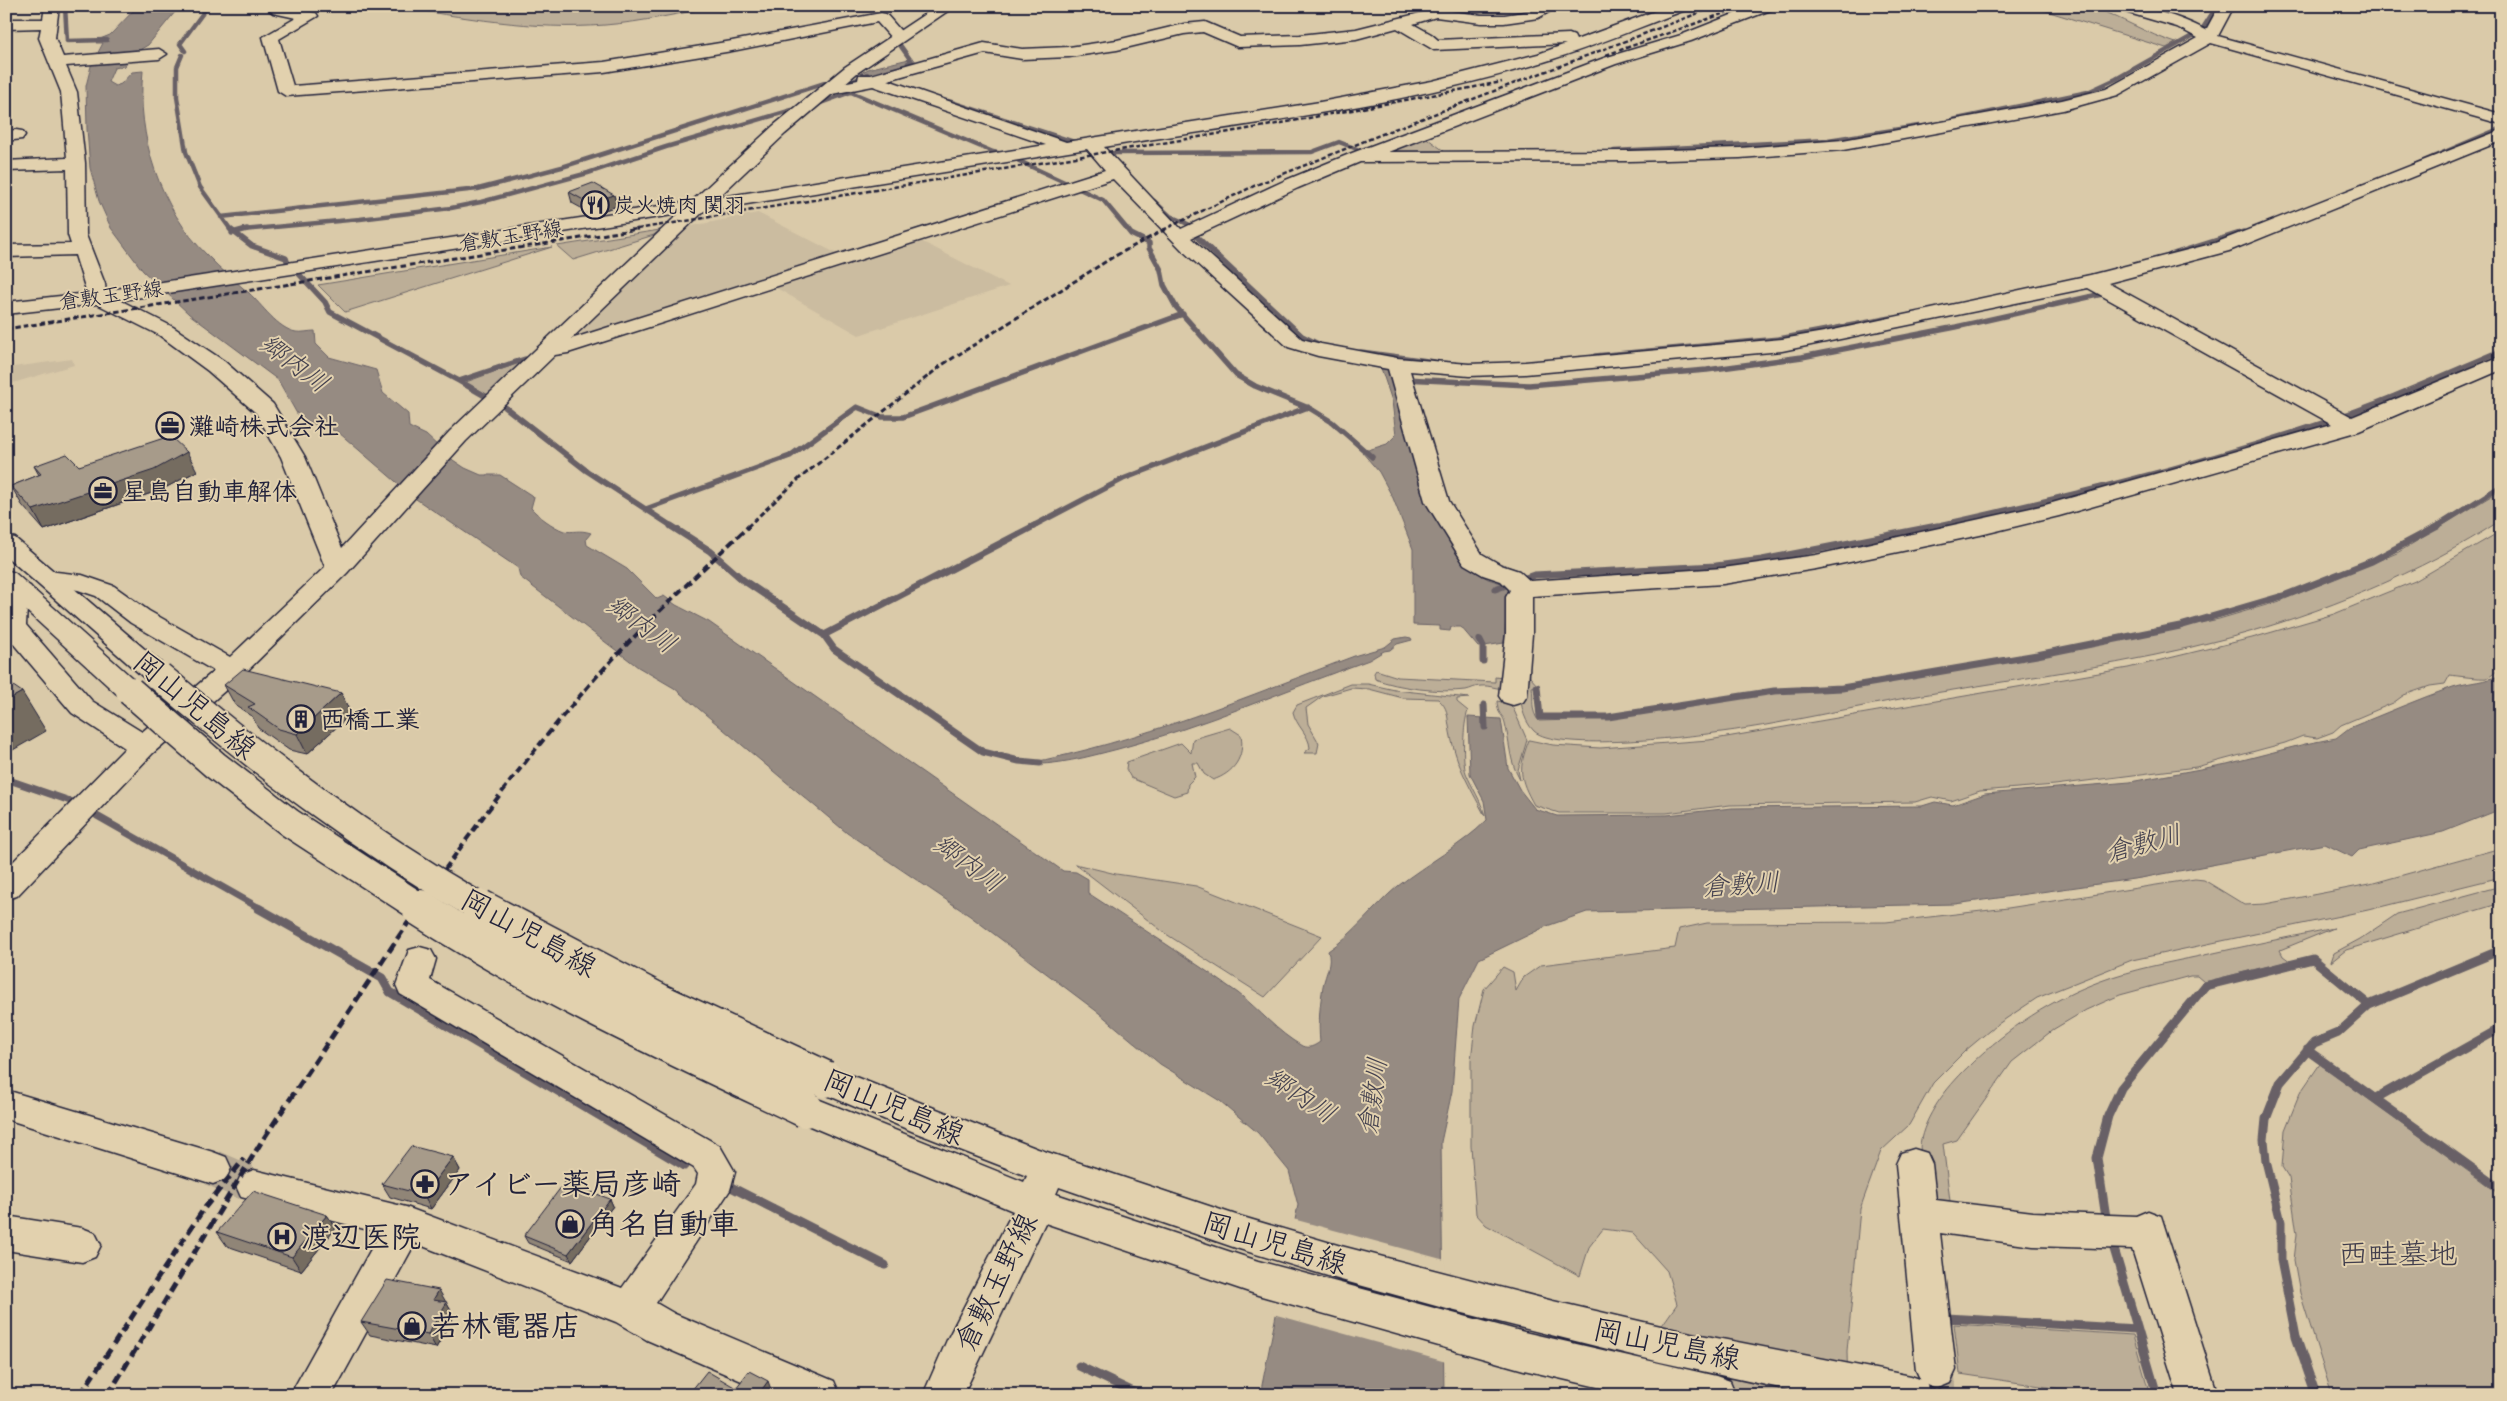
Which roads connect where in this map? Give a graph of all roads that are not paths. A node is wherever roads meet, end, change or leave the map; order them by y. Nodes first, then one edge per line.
1 (52, 6) edge
2 (272, 6) edge
3 (948, 6) edge
4 (1553, 6) edge
5 (1683, 6) edge
6 (1768, 6) edge
7 (2120, 6) edge
8 (2227, 6) edge
9 (48, 23) junction
10 (1400, 23) junction
11 (6, 24) edge
12 (898, 37) junction
13 (2209, 38) junction
14 (1585, 43) junction
15 (159, 54) dead end
16 (66, 62) junction
17 (864, 79) junction
18 (2501, 119) edge
19 (2501, 135) edge
20 (1092, 144) junction
21 (1062, 149) junction
22 (1358, 157) junction
23 (76, 162) junction
24 (6, 166) edge
25 (1115, 173) junction
26 (698, 206) junction
27 (1178, 237) junction
28 (82, 249) junction
29 (6, 251) edge
30 (2091, 281) junction
31 (105, 296) junction
32 (6, 308) edge
33 (551, 348) junction
34 (2501, 362) edge
35 (1392, 369) junction
36 (2341, 421) junction
37 (6, 543) edge
38 (338, 568) junction
39 (48, 579) junction
40 (1518, 584) junction
41 (13, 585) edge
42 (232, 670) junction
43 (1513, 696) dead end
44 (143, 746) junction
45 (6, 888) edge
46 (420, 959) dead end
47 (6, 1104) edge
48 (1914, 1164) dead end
49 (213, 1168) tunnel mouth
50 (1049, 1169) junction
51 (254, 1186) tunnel mouth
52 (1085, 1202) junction
53 (1034, 1203) junction
54 (1920, 1214) junction
55 (406, 1223) junction
56 (6, 1233) edge
57 (82, 1245) dead end
58 (630, 1309) junction
59 (1919, 1387) edge
60 (310, 1395) edge
61 (820, 1395) edge
62 (943, 1395) edge
63 (1716, 1395) edge
64 (2198, 1395) edge

1 - 9 street
2 - 12 street
3 - 12 street
4 - 10 street
5 - 14 street, 倉敷玉野線
6 - 22 street
7 - 13 street
8 - 13 street
9 - 11 street
9 - 16 street
10 - 14 street
10 - 17 street
12 - 17 street
13 - 18 street
13 - 22 street
14 - 20 street, 倉敷玉野線
15 - 16 street
16 - 23 street
17 - 21 street
17 - 26 street
19 - 30 street
20 - 21 street, 倉敷玉野線
20 - 25 street
21 - 26 street, 倉敷玉野線
22 - 27 street
23 - 24 street
23 - 28 street
25 - 27 street
25 - 33 street
26 - 31 street, 倉敷玉野線
26 - 33 street
27 - 35 street
28 - 29 street
28 - 31 street
30 - 35 street
30 - 36 street
31 - 32 street, 倉敷玉野線
31 - 38 street
33 - 38 street
34 - 36 street
35 - 40 street
36 - 40 street
37 - 39 street, 岡山児島線
38 - 42 street
39 - 42 street
39 - 50 street, 岡山児島線, bridge
40 - 43 street
41 - 44 street
41 - 53 street, 岡山児島線, bridge
42 - 44 street
44 - 45 street
46 - 58 street
47 - 49 street
48 - 54 street
50 - 52 street, 岡山児島線
50 - 53 street, 倉敷玉野線
51 - 55 street
52 - 53 street, 岡山児島線
52 - 59 street, 岡山児島線
52 - 63 street, 岡山児島線
53 - 62 street, 倉敷玉野線
54 - 59 street
54 - 64 street
55 - 58 street
55 - 60 street
56 - 57 street
58 - 61 street

